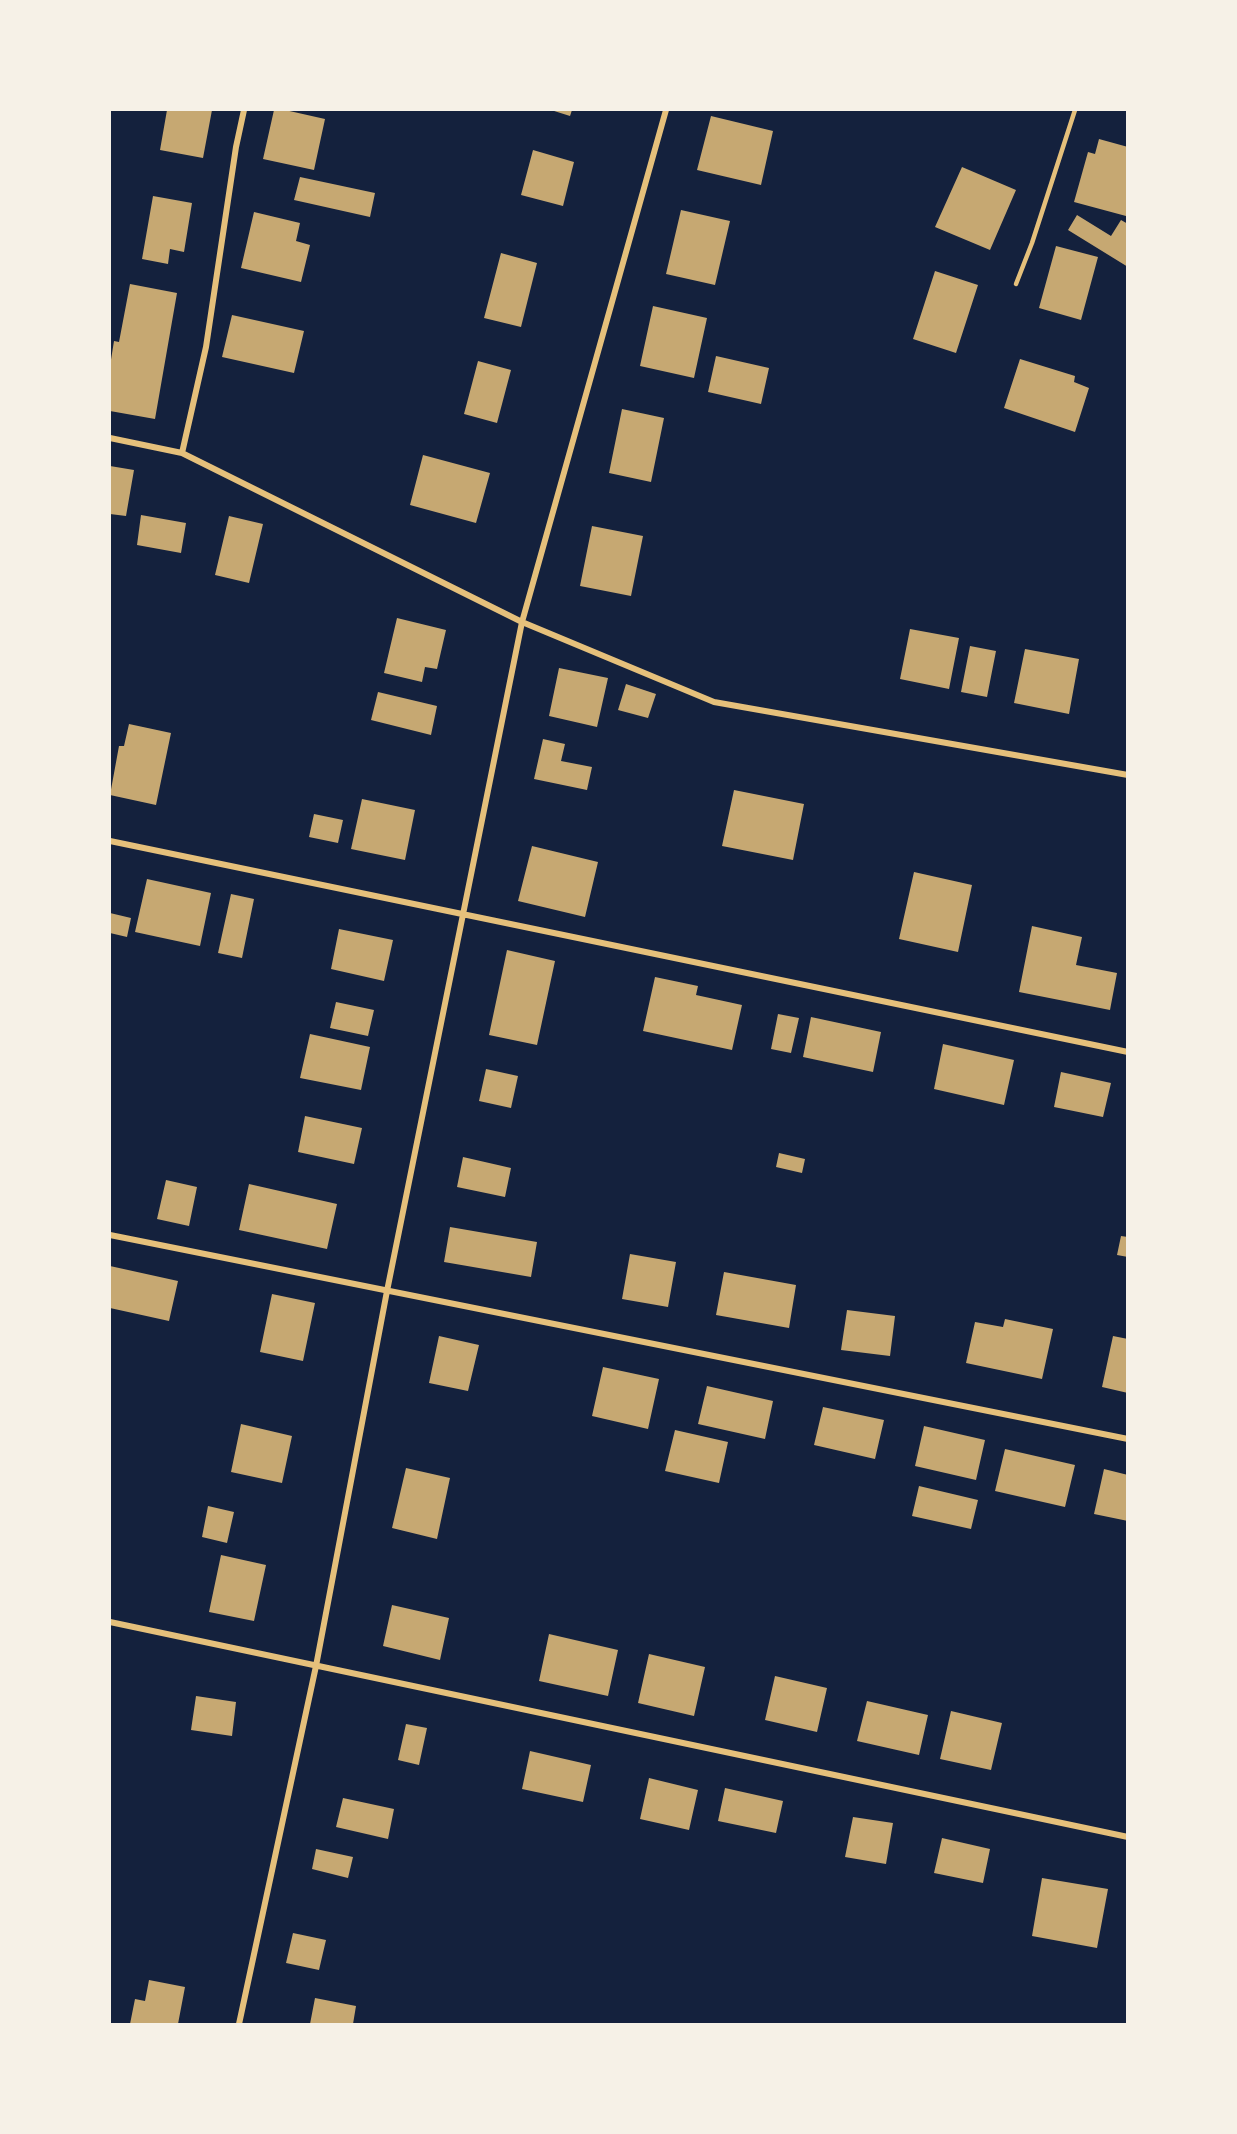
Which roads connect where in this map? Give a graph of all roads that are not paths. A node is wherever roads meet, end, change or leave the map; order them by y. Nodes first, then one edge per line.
1 (244, 110) edge
2 (666, 110) edge
3 (1075, 110) edge
4 (1016, 284) dead end
5 (110, 438) edge
6 (182, 453) junction
7 (522, 622) junction
8 (1128, 775) edge
9 (110, 841) edge
10 (462, 914) junction
11 (1128, 1052) edge
12 (110, 1234) edge
13 (387, 1291) junction
14 (1128, 1439) edge
15 (110, 1622) edge
16 (316, 1666) junction
17 (1128, 1837) edge
18 (239, 2025) edge

1 - 6 street
2 - 7 street
3 - 4 lane
5 - 6 street
6 - 7 street
7 - 8 street
7 - 10 street
9 - 10 street
10 - 11 street
10 - 13 street
12 - 13 street
13 - 14 street
13 - 16 street
15 - 16 street
16 - 17 street
16 - 18 street

